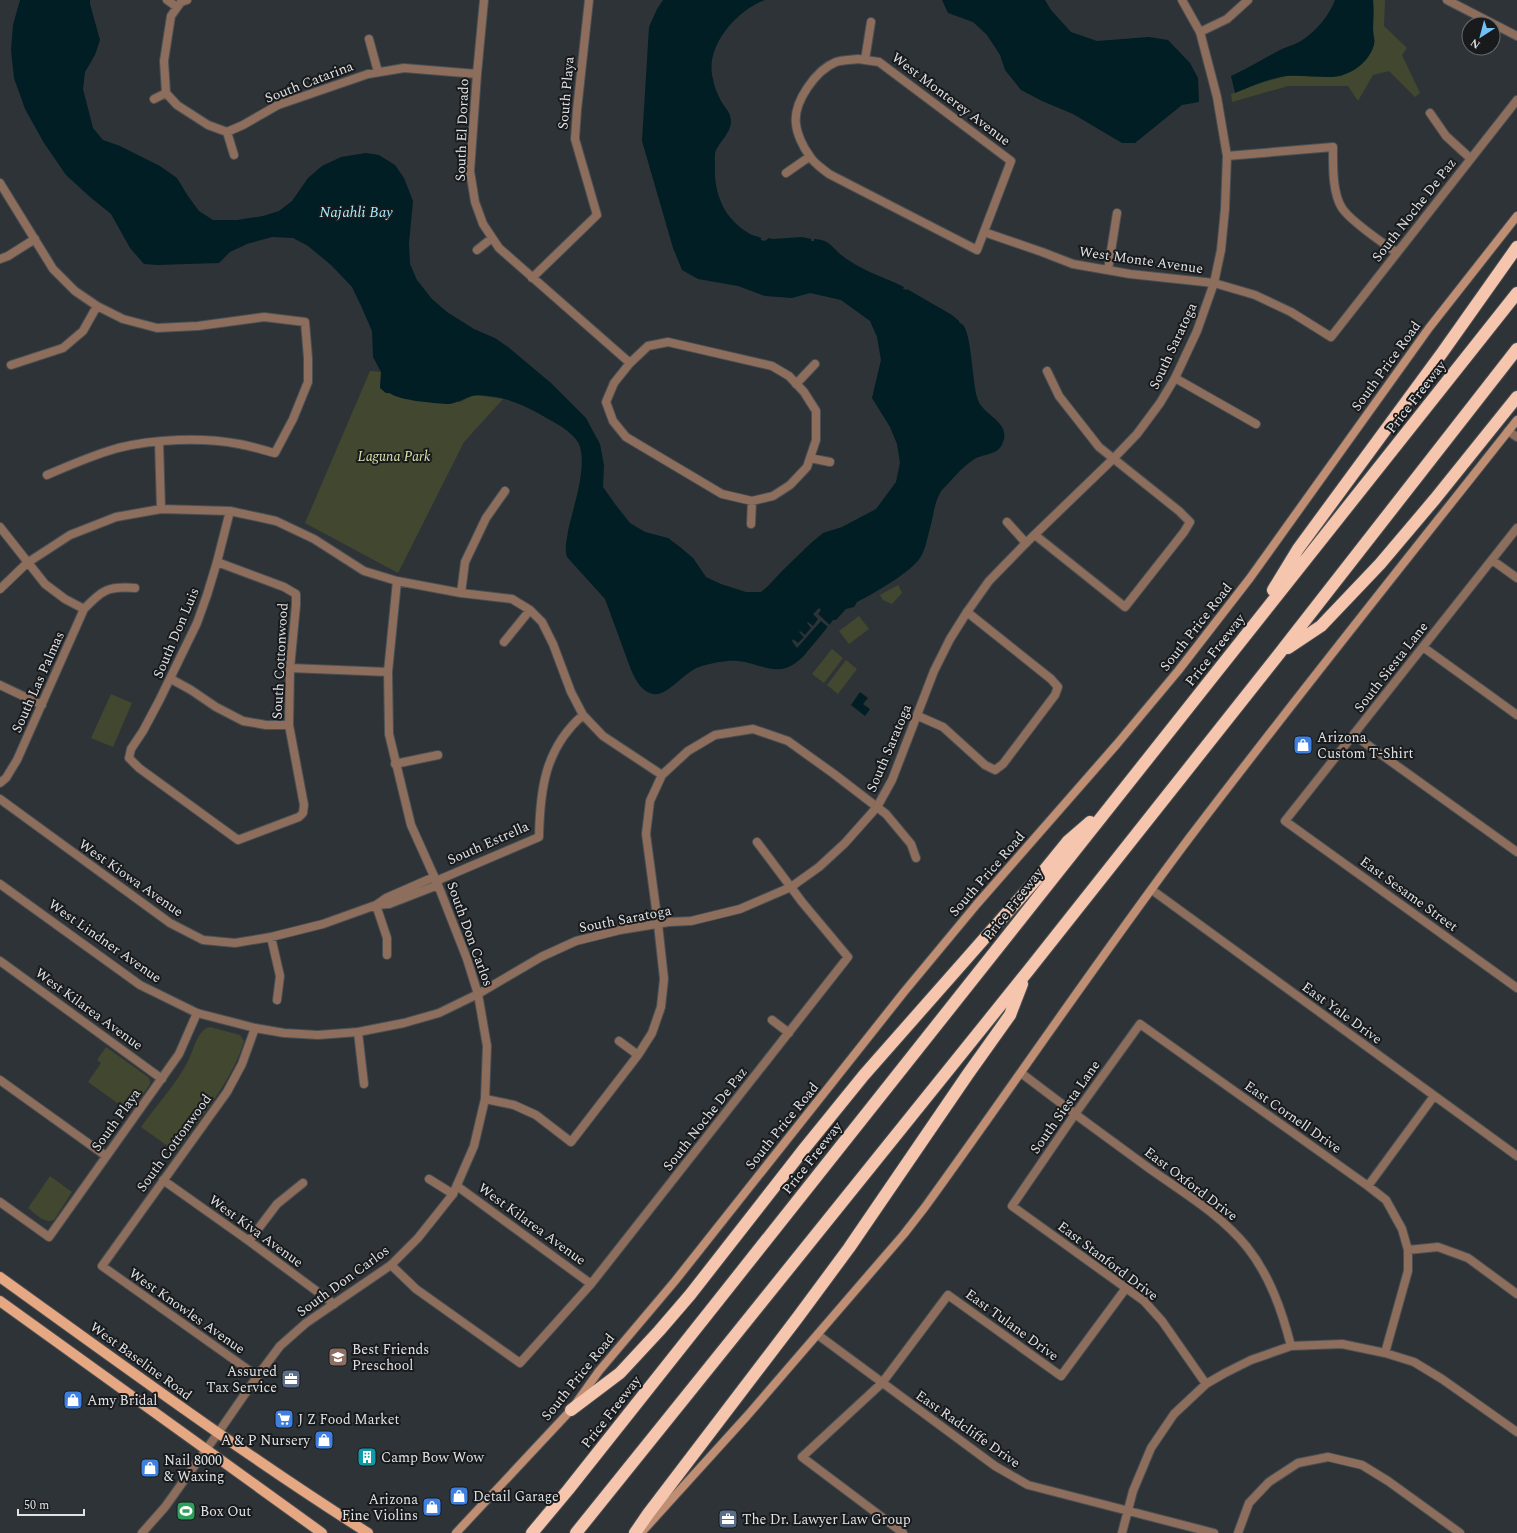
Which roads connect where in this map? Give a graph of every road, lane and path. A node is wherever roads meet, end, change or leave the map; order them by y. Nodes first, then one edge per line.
1 (167, 0) edge
2 (187, 0) edge
3 (484, 0) edge
4 (588, 0) edge
5 (1182, 0) edge
6 (1248, 0) edge
7 (1447, 0) edge
8 (177, 7) junction
9 (871, 22) dead end
10 (1200, 32) junction
11 (1517, 36) edge
12 (369, 39) dead end
13 (865, 60) junction
14 (378, 72) junction
15 (476, 74) junction
16 (166, 92) junction
17 (154, 99) dead end
18 (1517, 100) edge
19 (1430, 113) dead end
20 (227, 132) junction
21 (234, 155) dead end
22 (1227, 156) junction
23 (809, 157) junction
24 (1470, 158) junction
25 (786, 173) dead end
26 (0, 183) edge
27 (1117, 213) dead end
28 (1517, 216) edge
29 (984, 232) junction
30 (492, 238) junction
31 (35, 239) junction
32 (1517, 247) edge
33 (477, 250) dead end
34 (1397, 253) junction
35 (0, 259) edge
36 (1108, 270) junction
37 (532, 278) junction
38 (1214, 283) junction
39 (1517, 293) edge
40 (97, 306) junction
41 (1332, 337) joint
42 (1517, 350) edge
43 (630, 363) junction
44 (815, 364) dead end
45 (11, 365) dead end
46 (1047, 371) dead end
47 (1174, 378) junction
48 (796, 384) junction
49 (1517, 397) edge
50 (1517, 420) edge
51 (1256, 424) dead end
52 (1508, 431) junction
53 (1517, 437) edge
54 (159, 442) junction
55 (810, 458) junction
56 (1113, 459) junction
57 (830, 462) dead end
58 (47, 475) dead end
59 (505, 490) dead end
60 (752, 501) junction
61 (161, 509) junction
62 (230, 511) junction
63 (1007, 522) dead end
64 (751, 524) dead end
65 (0, 527) edge
66 (1517, 528) edge
67 (1035, 535) junction
68 (1026, 543) junction
69 (1492, 560) junction
70 (217, 562) junction
71 (27, 564) junction
72 (1517, 578) edge
73 (397, 581) junction
74 (135, 588) dead end
75 (0, 589) edge
76 (461, 593) junction
77 (84, 609) junction
78 (530, 610) junction
79 (967, 612) junction
80 (1246, 634) junction
81 (504, 642) dead end
82 (1423, 647) junction
83 (1279, 654) junction
84 (290, 668) junction
85 (388, 672) junction
86 (171, 679) junction
87 (0, 685) edge
88 (42, 704) junction
89 (583, 715) junction
90 (1517, 715) edge
91 (918, 716) junction
92 (289, 725) junction
93 (1354, 735) junction
94 (438, 755) dead end
95 (395, 764) junction
96 (662, 775) junction
97 (0, 783) edge
98 (0, 799) edge
99 (1112, 803) junction
100 (877, 807) junction
101 (303, 813) joint
102 (1285, 821) joint
103 (757, 842) dead end
104 (1517, 852) edge
105 (916, 858) dead end
106 (436, 881) junction
107 (0, 884) edge
108 (791, 887) junction
109 (1152, 890) junction
110 (376, 905) junction
111 (658, 924) junction
112 (271, 937) junction
113 (387, 955) dead end
114 (0, 961) edge
115 (1028, 971) junction
116 (1517, 988) edge
117 (478, 994) junction
118 (277, 1000) dead end
119 (197, 1013) junction
120 (772, 1020) dead end
121 (1140, 1024) joint
122 (255, 1028) junction
123 (358, 1032) junction
124 (790, 1033) junction
125 (619, 1041) dead end
126 (638, 1055) junction
127 (1021, 1073) junction
128 (162, 1079) junction
129 (0, 1080) edge
130 (364, 1084) dead end
131 (1434, 1096) junction
132 (485, 1099) junction
133 (1074, 1114) junction
134 (106, 1156) junction
135 (1517, 1156) edge
136 (429, 1179) dead end
137 (163, 1180) junction
138 (303, 1183) dead end
139 (1368, 1186) junction
140 (455, 1190) junction
141 (0, 1202) edge
142 (1012, 1206) joint
143 (249, 1241) junction
144 (1408, 1250) junction
145 (391, 1265) junction
146 (102, 1266) joint
147 (0, 1278) edge
148 (592, 1284) junction
149 (1126, 1288) junction
150 (1517, 1294) edge
151 (0, 1301) edge
152 (334, 1304) junction
153 (818, 1335) junction
154 (1291, 1346) junction
155 (1385, 1353) junction
156 (257, 1376) junction
157 (882, 1383) junction
158 (1206, 1384) junction
159 (571, 1410) junction
160 (1517, 1432) edge
161 (218, 1433) junction
162 (206, 1449) junction
163 (1127, 1511) junction
164 (142, 1533) edge
165 (322, 1533) edge
166 (368, 1533) edge
167 (456, 1533) edge
168 (532, 1533) edge
169 (576, 1533) edge
170 (635, 1533) edge
171 (641, 1533) edge
172 (903, 1533) edge
173 (1122, 1533) edge
174 (1214, 1533) edge
175 (1238, 1533) edge
176 (1460, 1533) edge

1 - 8 street
2 - 8 street
3 - 15 street, South El Dorado
4 - 37 street, South Playa
5 - 10 street, South Saratoga
6 - 10 street
7 - 11 street
8 - 16 street
9 - 13 street
10 - 22 street, South Saratoga
12 - 14 street
13 - 23 street, West Monterey Avenue
13 - 29 street, West Monterey Avenue
14 - 15 street, South Catarina
14 - 20 street, South Catarina
15 - 30 street, South El Dorado
16 - 17 street
16 - 20 street
18 - 24 street, South Noche De Paz
19 - 24 street
20 - 21 street
22 - 34 street
22 - 38 street, South Saratoga
23 - 25 street
23 - 29 street
24 - 34 street, South Noche De Paz
26 - 31 street
27 - 36 street
28 - 159 main road, South Price Road
29 - 36 street, West Monte Avenue
30 - 33 street
30 - 37 street, South El Dorado
31 - 35 street
31 - 40 street
32 - 80 highway
34 - 41 street, South Noche De Paz
36 - 38 street, West Monte Avenue
37 - 43 street, South El Dorado
38 - 41 street, West Monte Avenue
38 - 47 street, South Saratoga
39 - 80 highway, Price Freeway
40 - 45 street
40 - 54 street
42 - 83 highway
43 - 48 street
43 - 60 street
44 - 48 street
46 - 56 street
47 - 51 street
47 - 56 street, South Saratoga
48 - 55 street
49 - 83 highway
50 - 52 main road
52 - 53 street
52 - 109 main road
54 - 58 street
54 - 61 street
55 - 57 street
55 - 60 street
56 - 67 street, South Saratoga
56 - 67 street
59 - 76 street
60 - 64 street
61 - 62 street
61 - 71 street
62 - 70 street, South Don Luis
62 - 73 street
63 - 68 street
65 - 71 street
66 - 69 street, South Siesta Lane
67 - 68 street, South Saratoga
68 - 79 street, South Saratoga
69 - 72 street
69 - 82 street, South Siesta Lane
70 - 84 street, South Cottonwood
70 - 86 street, South Don Luis
71 - 75 street
71 - 77 street
73 - 76 street
73 - 85 street, South Don Carlos
74 - 77 street
76 - 78 street
77 - 88 street, South Las Palmas
78 - 81 street
78 - 89 street
79 - 91 street, South Saratoga
79 - 91 street
80 - 99 highway, Price Freeway
82 - 90 street
82 - 93 street, South Siesta Lane
83 - 115 highway
84 - 85 street
84 - 92 street, South Cottonwood
85 - 95 street, South Don Carlos
86 - 92 street
86 - 101 street, South Don Luis
87 - 88 street
88 - 97 street, South Las Palmas
89 - 96 street
89 - 106 street, South Estrella
91 - 100 street, South Saratoga
92 - 101 street, South Cottonwood
93 - 102 street, South Siesta Lane
93 - 104 street
94 - 95 street
95 - 106 street, South Don Carlos
96 - 100 street
96 - 111 street
98 - 112 street, West Kiowa Avenue
99 - 159 highway
99 - 168 highway, Price Freeway
100 - 105 street
100 - 108 street, South Saratoga
102 - 116 street, East Sesame Street
103 - 108 street
106 - 110 street, West Kiowa Avenue
106 - 117 street, South Don Carlos
107 - 119 street, West Lindner Avenue
108 - 111 street, South Saratoga
108 - 124 street, South Noche De Paz
109 - 127 main road
109 - 131 street, East Yale Drive
110 - 112 street, West Kiowa Avenue
110 - 113 street
111 - 117 street, South Saratoga
111 - 126 street
112 - 118 street
114 - 128 street, West Kilarea Avenue
115 - 169 highway
115 - 170 highway
117 - 123 street, West Lindner Avenue
117 - 132 street, South Don Carlos
119 - 122 street, West Lindner Avenue
119 - 128 street, South Playa
120 - 124 street
121 - 133 street, South Siesta Lane
121 - 139 street, East Cornell Drive
122 - 123 street, West Lindner Avenue
122 - 137 street, South Cottonwood
123 - 130 street
124 - 148 street, South Noche De Paz
125 - 126 street
126 - 132 street
127 - 133 street, East Oxford Drive
127 - 153 main road
128 - 134 street, South Playa
129 - 134 street
131 - 135 street, East Yale Drive
131 - 139 street
132 - 140 street, South Don Carlos
133 - 142 street, South Siesta Lane
133 - 154 street, East Oxford Drive
134 - 141 street, South Playa
136 - 140 street, West Kilarea Avenue
137 - 143 street, West Kiva Avenue
137 - 146 street, South Cottonwood
138 - 143 street
139 - 144 street, East Cornell Drive
140 - 145 street, South Don Carlos
140 - 148 street, West Kilarea Avenue
142 - 149 street, East Stanford Drive
143 - 152 street, West Kiva Avenue
144 - 150 street
144 - 155 street, East Cornell Drive
145 - 148 street, South Noche De Paz
145 - 152 street, South Don Carlos
146 - 156 street, West Knowles Avenue
147 - 161 main road, West Baseline Road
149 - 157 street, East Tulane Drive
149 - 158 street, East Stanford Drive
151 - 162 main road
152 - 156 street, South Don Carlos
153 - 157 street, East Radcliffe Drive
153 - 171 main road
154 - 155 street
154 - 158 street
155 - 160 street
156 - 161 street, South Don Carlos
157 - 163 street, East Radcliffe Drive
157 - 172 street
158 - 163 street
159 - 167 main road, South Price Road
161 - 162 street, South Don Carlos
161 - 166 main road, West Baseline Road
162 - 164 street, South Don Carlos
162 - 165 main road
163 - 173 street
163 - 174 street, East Radcliffe Drive
175 - 176 street

